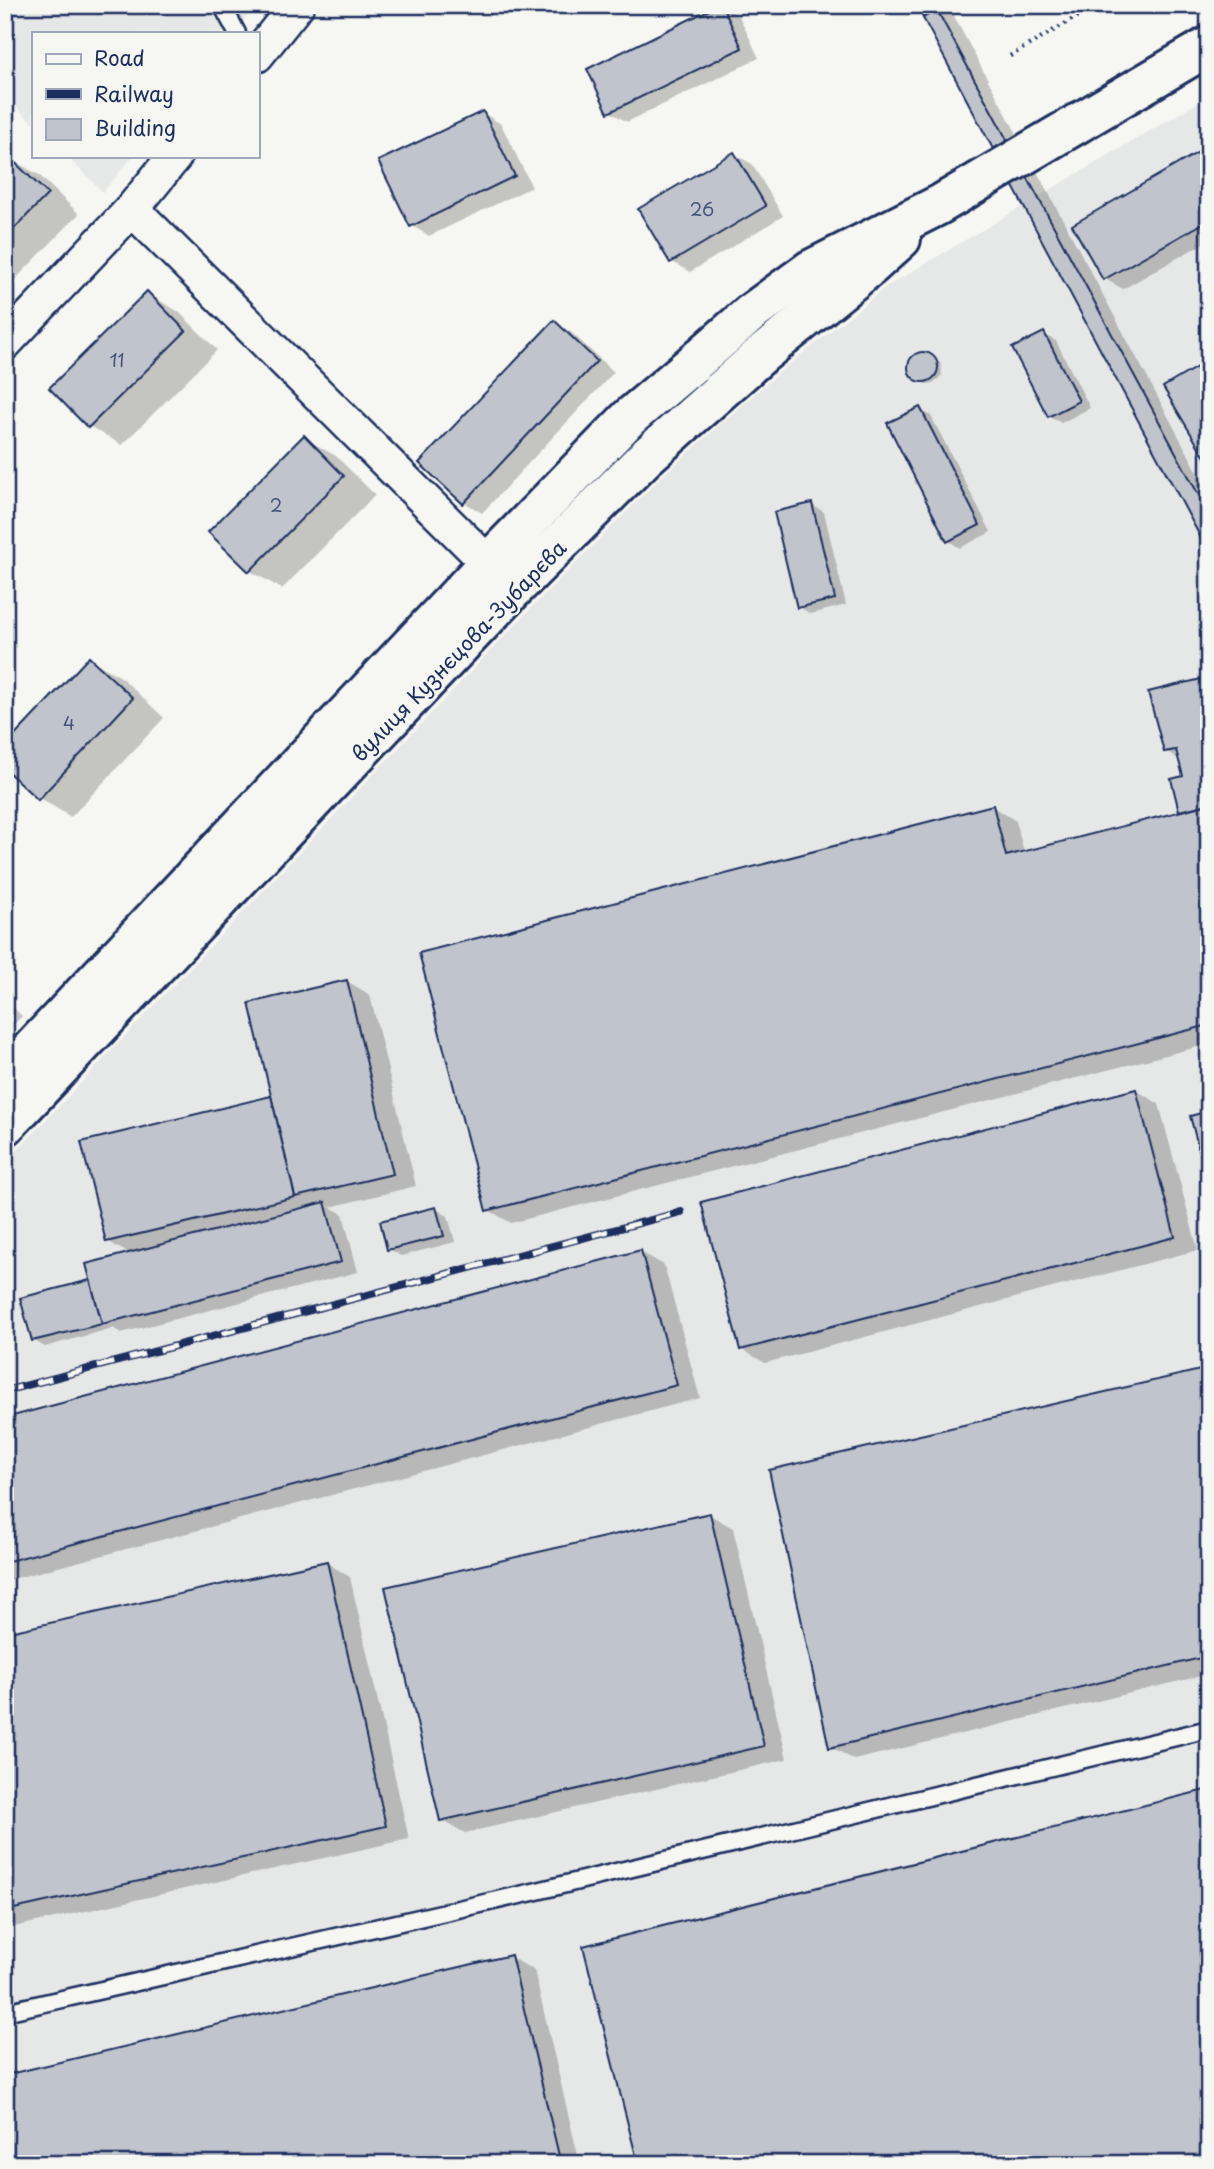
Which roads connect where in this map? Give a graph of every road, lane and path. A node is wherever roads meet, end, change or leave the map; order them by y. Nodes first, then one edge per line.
1 (222, 5) edge
2 (297, 5) edge
3 (1097, 5) edge
4 (236, 32) edge
5 (1209, 46) edge
6 (259, 52) edge
7 (1010, 56) dead end
8 (173, 158) edge
9 (939, 205) junction
10 (131, 209) junction
11 (5, 343) edge
12 (488, 563) junction
13 (5, 1077) edge
14 (5, 1126) edge
15 (1209, 1729) edge
16 (5, 2012) edge

1 - 4 lane
2 - 6 street
3 - 7 path
5 - 9 main road, вулиця Кузнєцова-Зубарєва
8 - 10 street
9 - 12 main road, вулиця Кузнєцова-Зубарєва
9 - 14 main road, вулиця Кузнєцова-Зубарєва
10 - 11 street
10 - 12 street
12 - 13 main road, вулиця Кузнєцова-Зубарєва
15 - 16 lane

